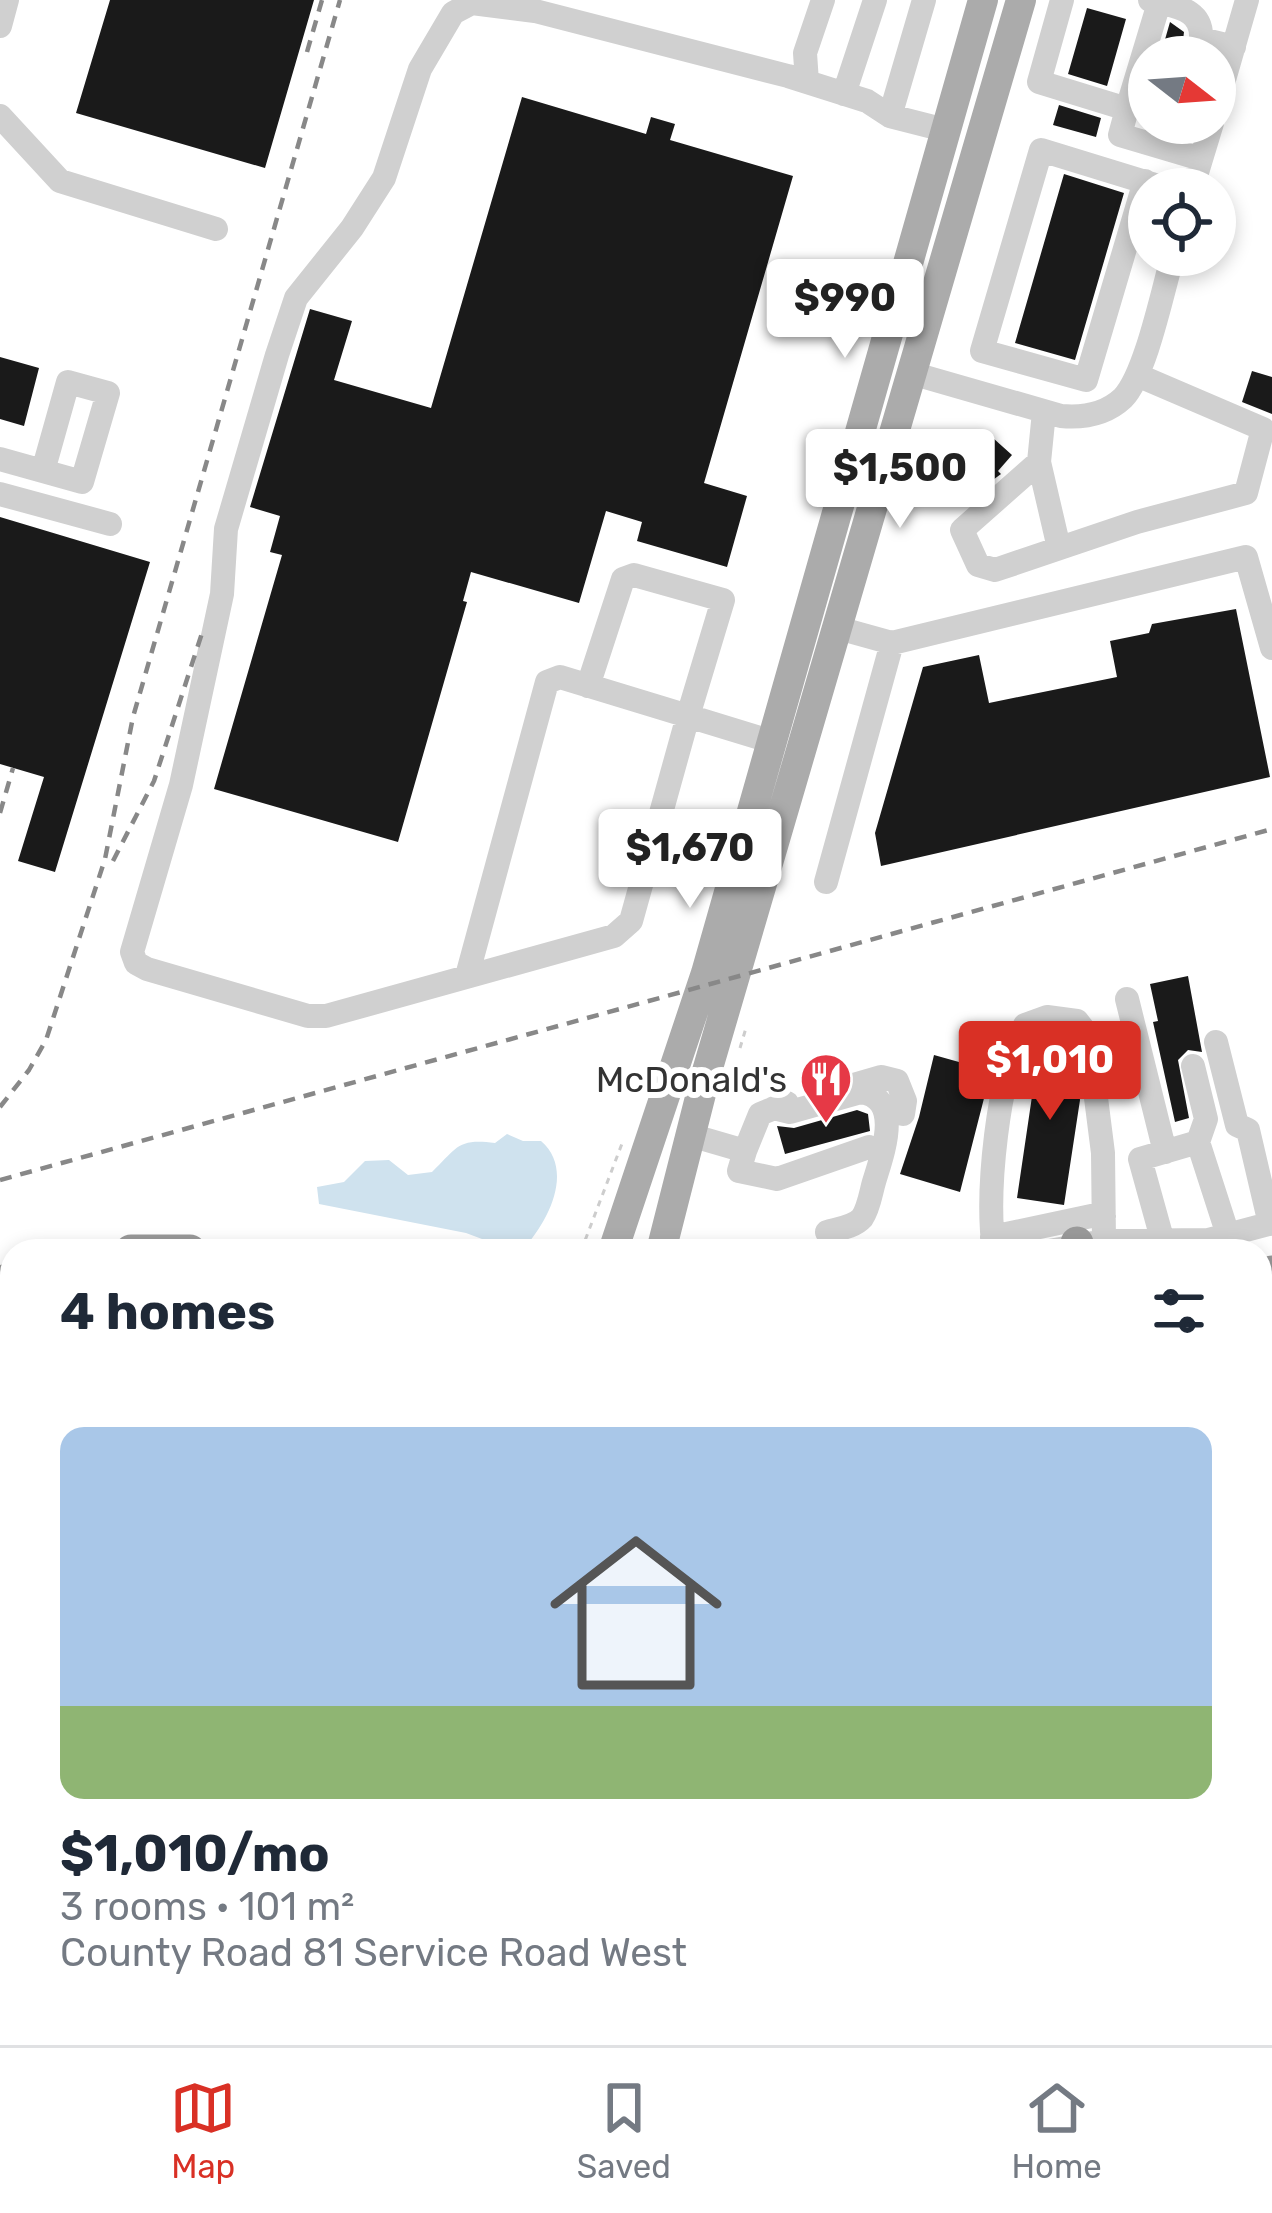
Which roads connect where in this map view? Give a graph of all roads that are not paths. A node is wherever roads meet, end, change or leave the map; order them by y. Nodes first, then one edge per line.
1 (7, 0) edge
2 (823, 0) edge
3 (874, 0) edge
4 (924, 0) edge
5 (983, 0) edge
6 (1021, 0) edge
7 (1062, 0) edge
8 (1247, 0) edge
9 (1154, 1) edge
10 (0, 26) edge
11 (1200, 36) edge
12 (1236, 40) edge
13 (807, 82) junction
14 (844, 94) junction
15 (1127, 109) junction
16 (0, 116) edge
17 (890, 116) junction
18 (944, 130) junction
19 (1171, 144) edge
20 (1205, 144) edge
21 (1169, 150) junction
22 (1201, 159) junction
23 (1198, 168) edge
24 (1128, 176) edge
25 (216, 229) dead end
26 (1128, 265) edge
27 (1167, 276) edge
28 (911, 373) junction
29 (1137, 375) junction
30 (1086, 380) junction
31 (1103, 411) junction
32 (1043, 412) junction
33 (0, 459) edge
34 (1039, 462) junction
35 (43, 471) dead end
36 (0, 494) edge
37 (110, 524) dead end
38 (1059, 548) junction
39 (823, 624) junction
40 (892, 643) junction
41 (1272, 648) edge
42 (589, 686) junction
43 (688, 716) junction
44 (788, 746) junction
45 (826, 882) dead end
46 (467, 976) junction
47 (1127, 999) dead end
48 (1216, 1042) dead end
49 (1193, 1066) dead end
50 (861, 1092) junction
51 (774, 1108) junction
52 (903, 1114) junction
53 (690, 1135) junction
54 (1198, 1142) junction
55 (868, 1148) dead end
56 (745, 1150) junction
57 (1165, 1151) junction
58 (1271, 1224) edge
59 (1228, 1235) junction
60 (617, 1239) edge
61 (664, 1239) edge
62 (993, 1239) edge
63 (1010, 1239) edge
64 (1083, 1239) edge
65 (1084, 1239) edge
66 (1162, 1239) edge
67 (1191, 1239) edge

1 - 10 street
2 - 13 street
3 - 14 street
4 - 17 street
5 - 18 main road
6 - 28 main road
7 - 15 street
8 - 12 street
9 - 11 street
9 - 15 street
13 - 14 street
13 - 46 street
14 - 17 street
15 - 21 street
16 - 25 street
17 - 18 street
18 - 39 main road
19 - 21 street
20 - 22 street
21 - 22 street
22 - 23 street
24 - 30 street
26 - 30 street
27 - 29 street
28 - 32 street
28 - 39 main road
29 - 31 street
29 - 38 street
30 - 31 street
31 - 32 street
32 - 34 street
33 - 35 street
34 - 38 street
34 - 38 street
36 - 37 street
39 - 40 street
39 - 44 main road
40 - 41 street
40 - 45 street
42 - 43 street
42 - 43 street
42 - 46 street
43 - 44 street
43 - 46 street
44 - 53 main road
44 - 60 main road
47 - 57 street
48 - 58 street
49 - 54 street
50 - 51 street
50 - 52 street
50 - 52 street
51 - 52 street
51 - 56 street
53 - 56 street
53 - 61 main road
54 - 57 street
54 - 59 street
55 - 56 street
57 - 66 street
58 - 59 street
59 - 67 street
62 - 64 street
63 - 65 street

